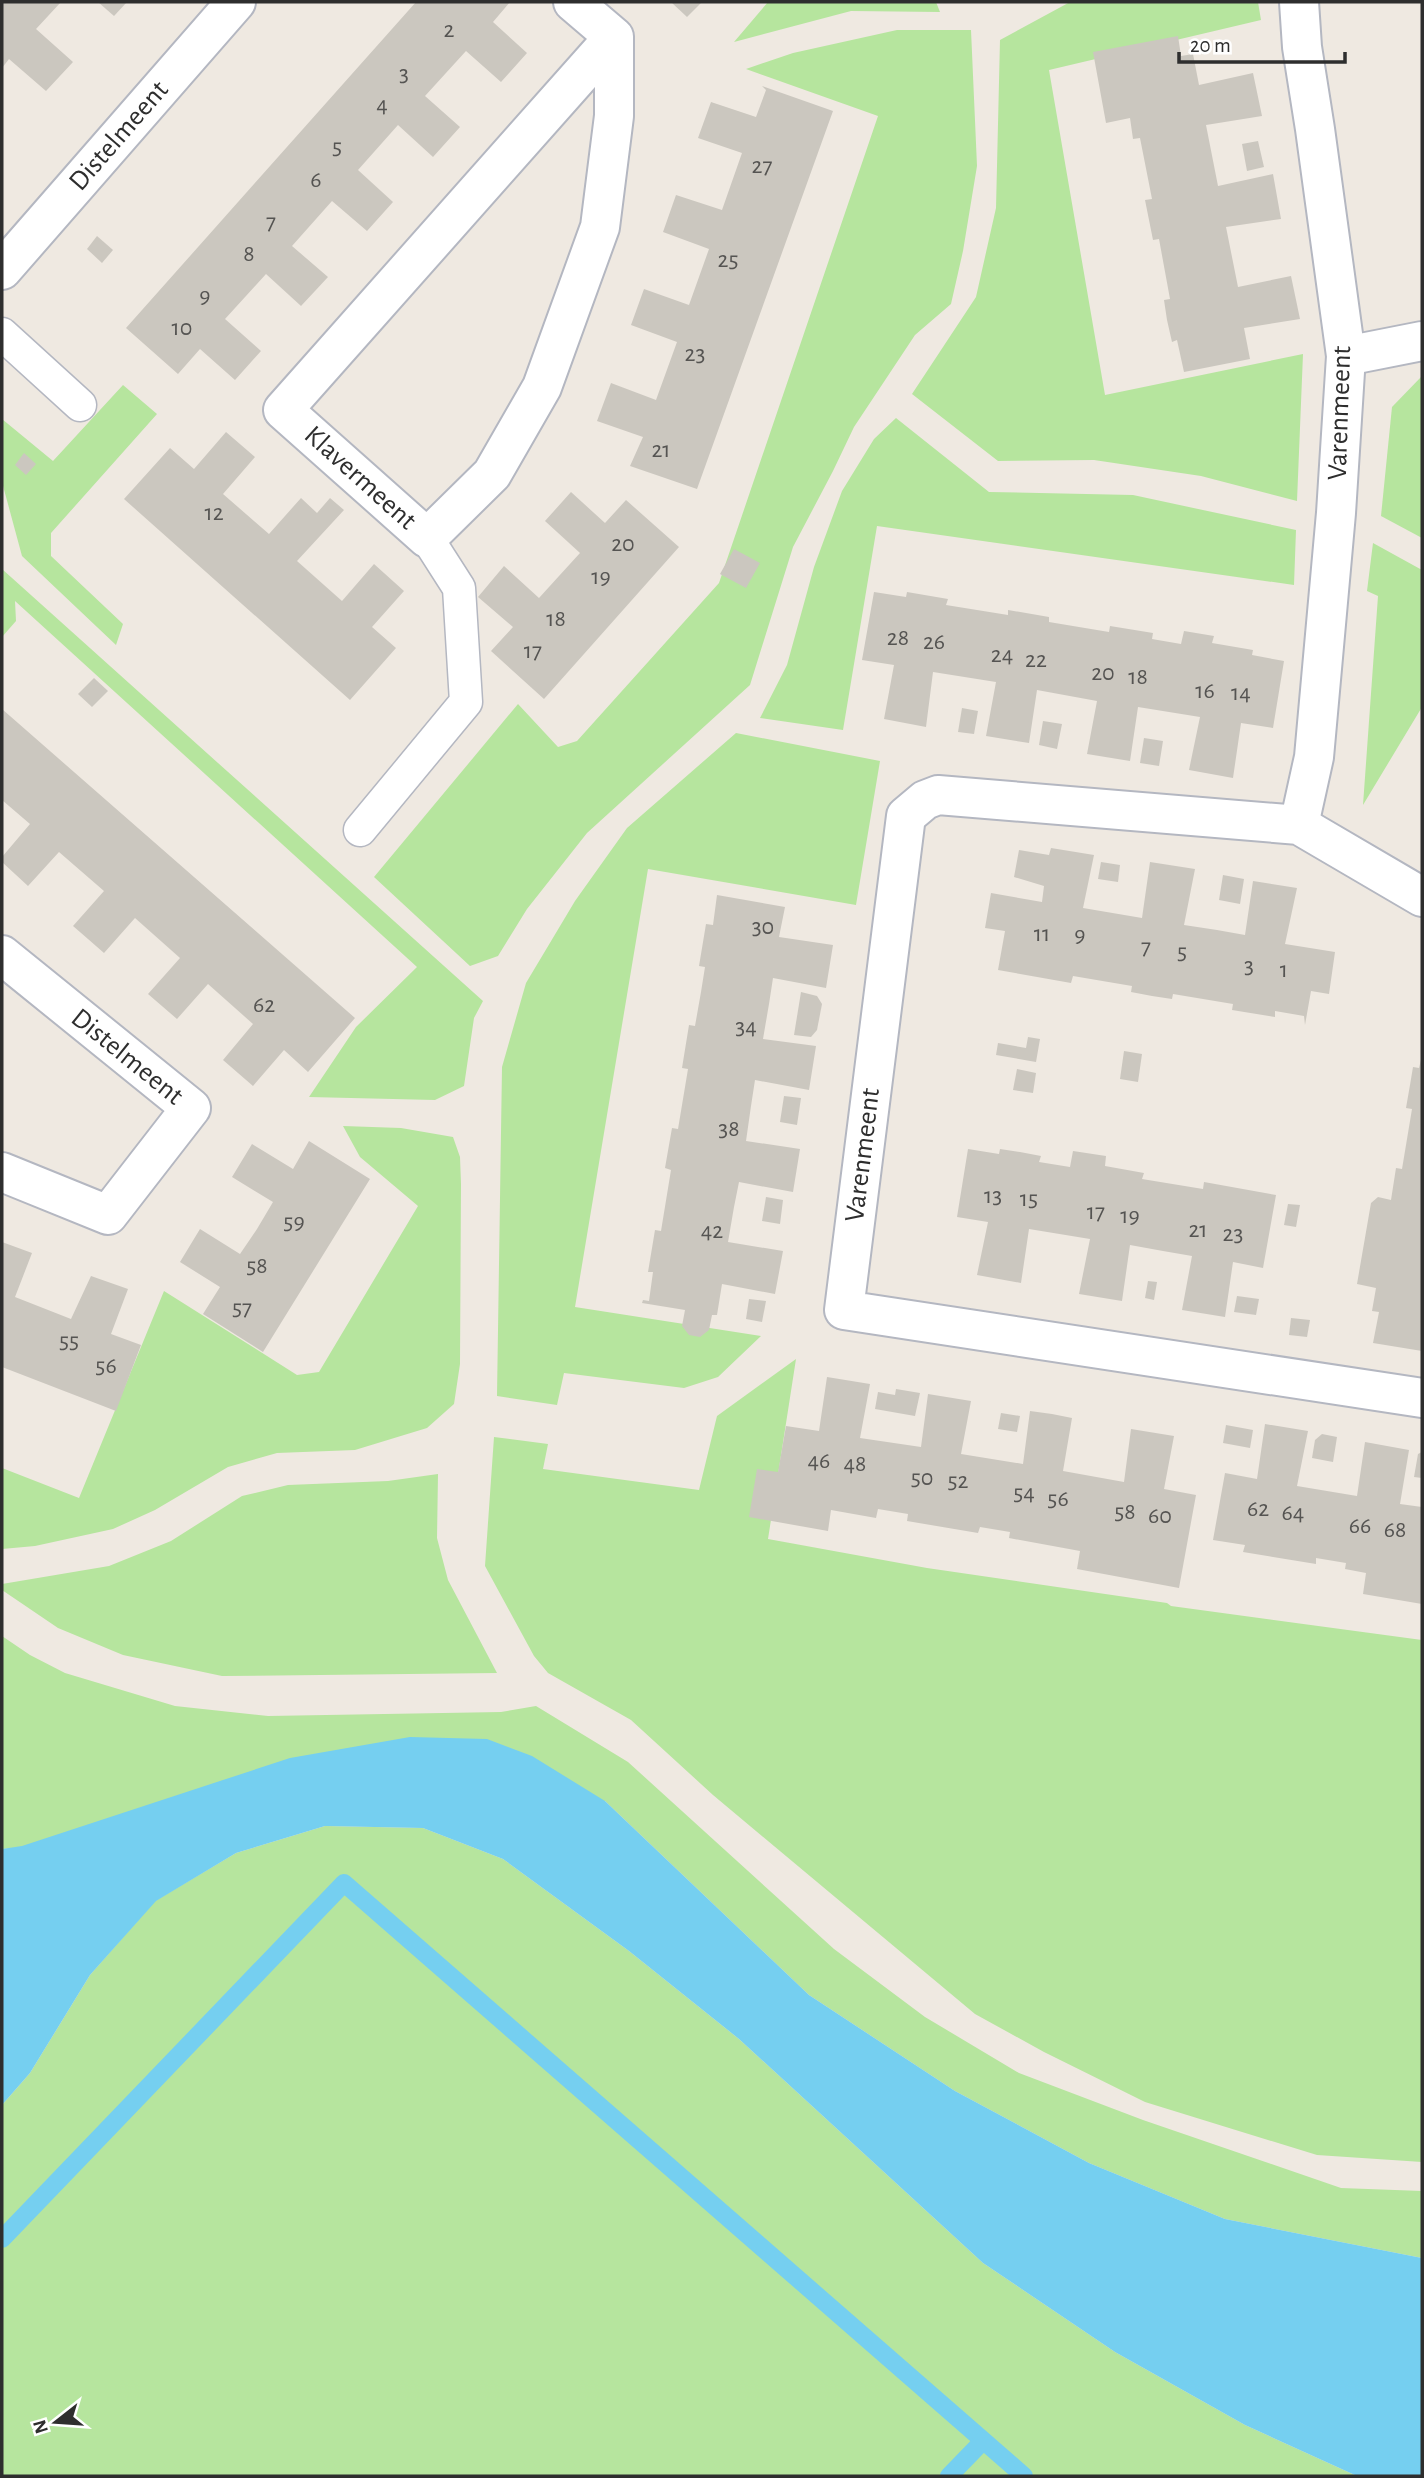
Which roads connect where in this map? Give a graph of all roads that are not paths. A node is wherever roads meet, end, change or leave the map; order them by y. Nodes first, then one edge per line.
1 (236, 2) edge
2 (573, 2) edge
3 (1299, 2) edge
4 (614, 37) junction
5 (2, 270) edge
6 (2, 334) edge
7 (1422, 341) edge
8 (1346, 356) junction
9 (80, 405) dead end
10 (427, 538) junction
11 (1298, 825) junction
12 (360, 830) dead end
13 (1422, 897) edge
14 (2, 955) edge
15 (2, 1172) edge
16 (1422, 1398) edge

1 - 5 street, Distelmeent
2 - 4 street
3 - 8 street, Varenmeent
4 - 10 street, Klavermeent
4 - 10 street, Klavermeent
6 - 9 lane
7 - 8 street
8 - 11 street, Varenmeent
10 - 12 lane
11 - 13 street, Varenmeent
11 - 16 street, Varenmeent
14 - 15 street, Distelmeent

